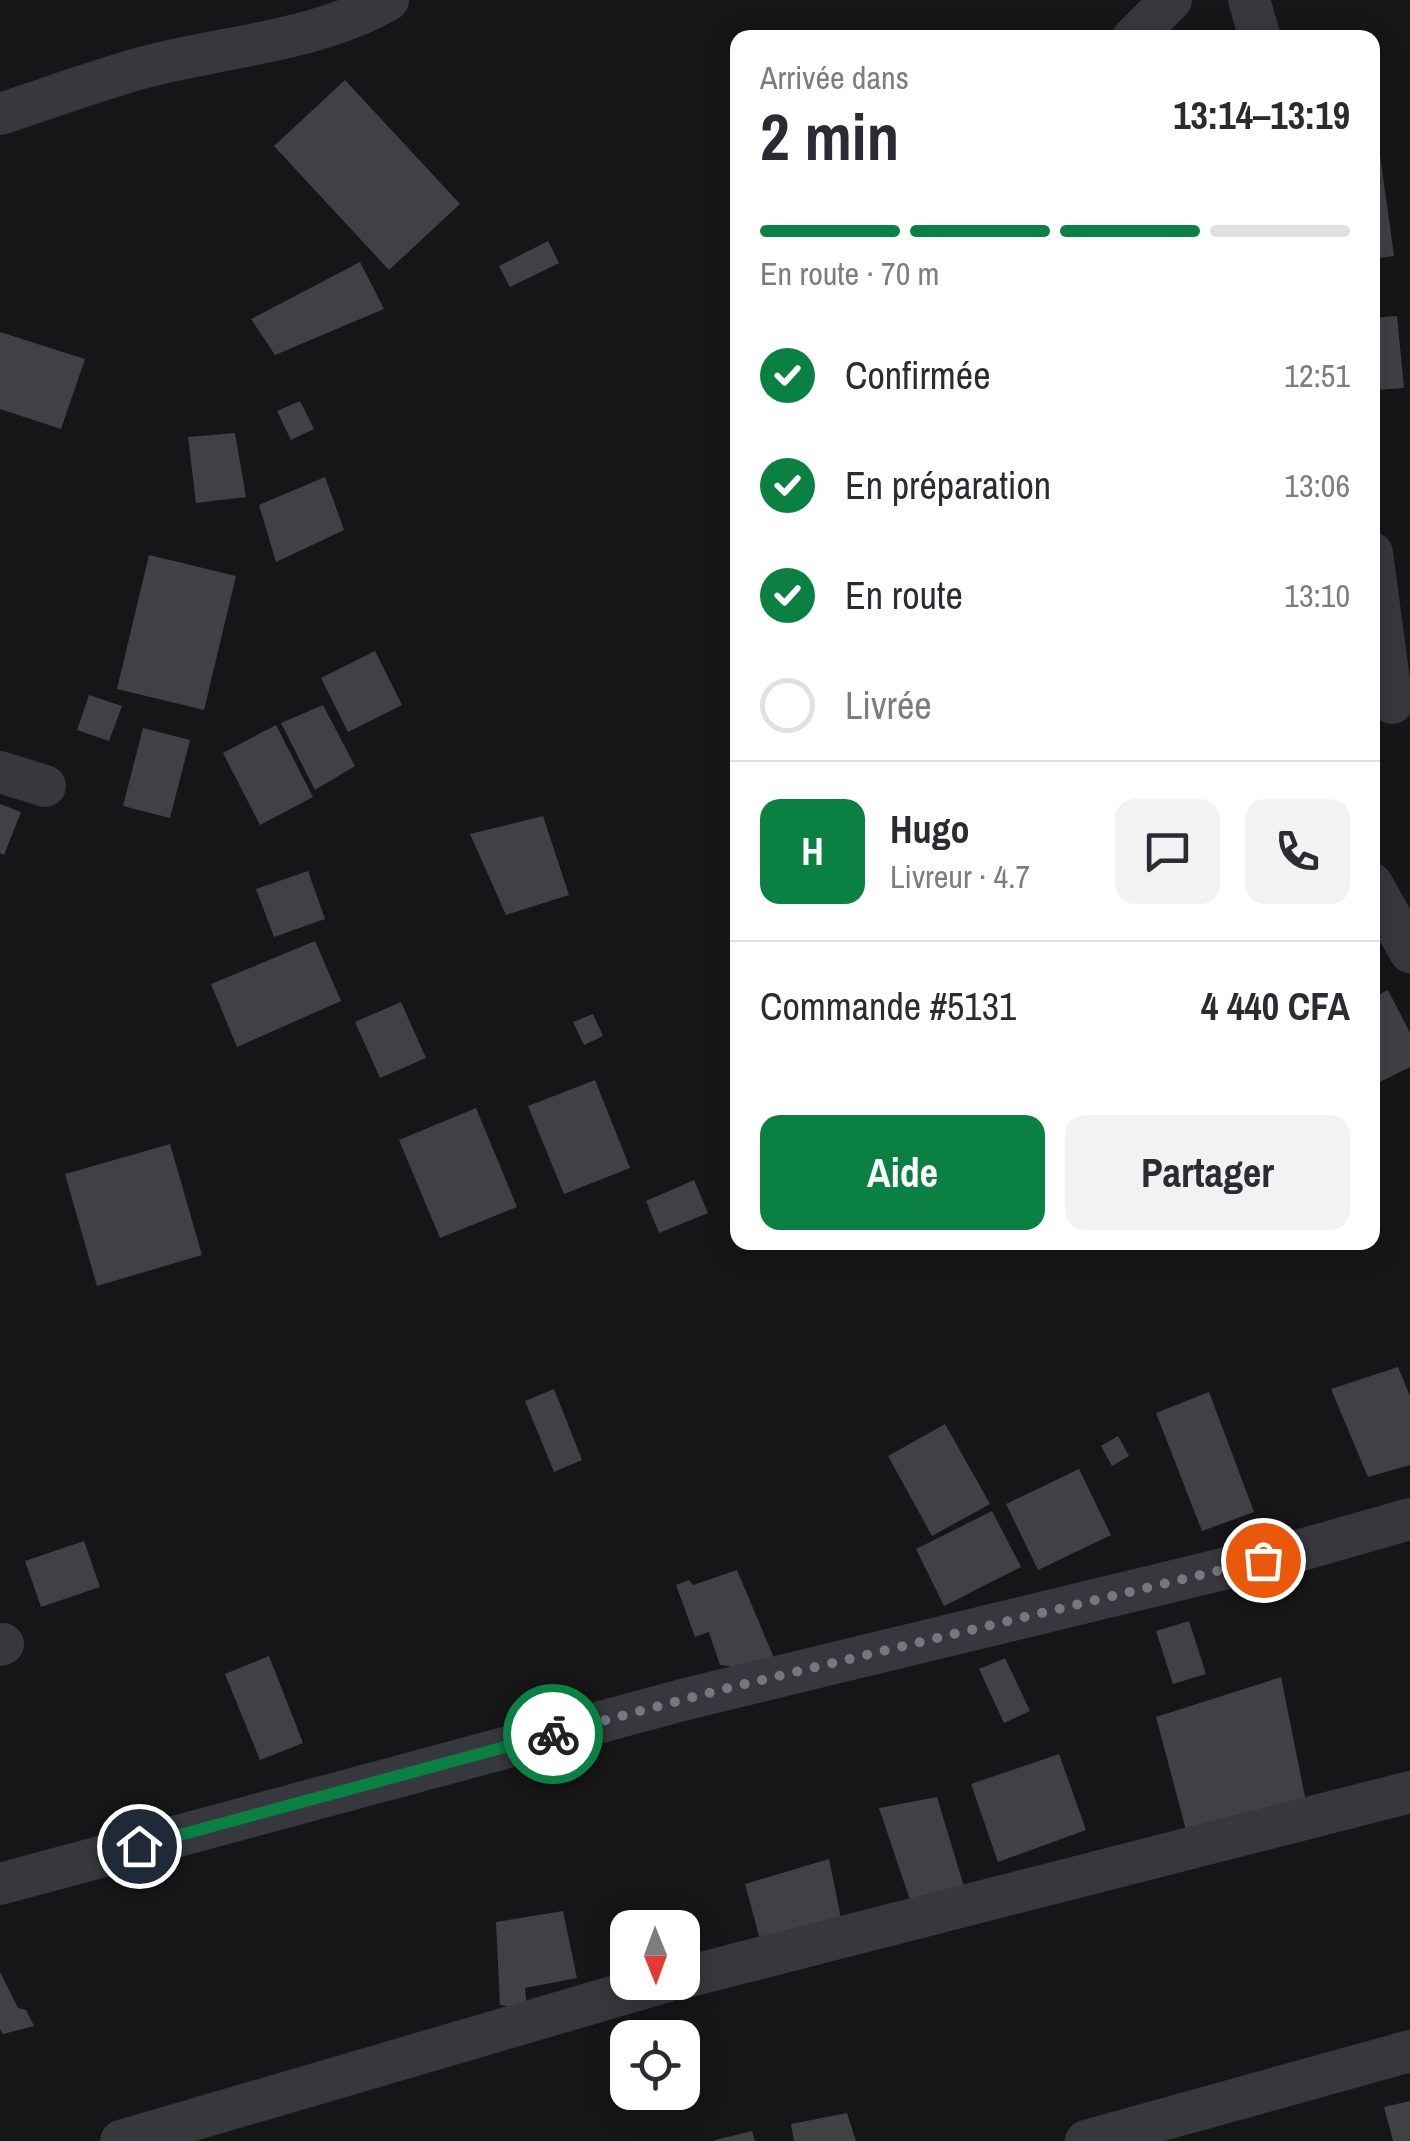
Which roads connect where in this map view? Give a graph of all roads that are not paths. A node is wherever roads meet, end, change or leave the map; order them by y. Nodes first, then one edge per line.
1 (388, 0) edge
2 (1171, 0) edge
3 (1249, 0) edge
4 (1141, 30) edge
5 (1258, 30) edge
6 (0, 114) edge
7 (1380, 617) edge
8 (1391, 706) edge
9 (0, 772) edge
10 (45, 786) dead end
11 (1380, 903) edge
12 (1392, 931) edge
13 (1410, 1519) edge
14 (1410, 1792) edge
15 (0, 1884) edge
16 (700, 1973) edge
17 (610, 1998) edge
18 (1410, 2051) edge
19 (122, 2141) edge
20 (1086, 2141) edge

1 - 6 street
2 - 4 street
3 - 5 street
7 - 8 street
9 - 10 street
11 - 12 street
13 - 15 street
14 - 16 street
17 - 19 street
18 - 20 street

